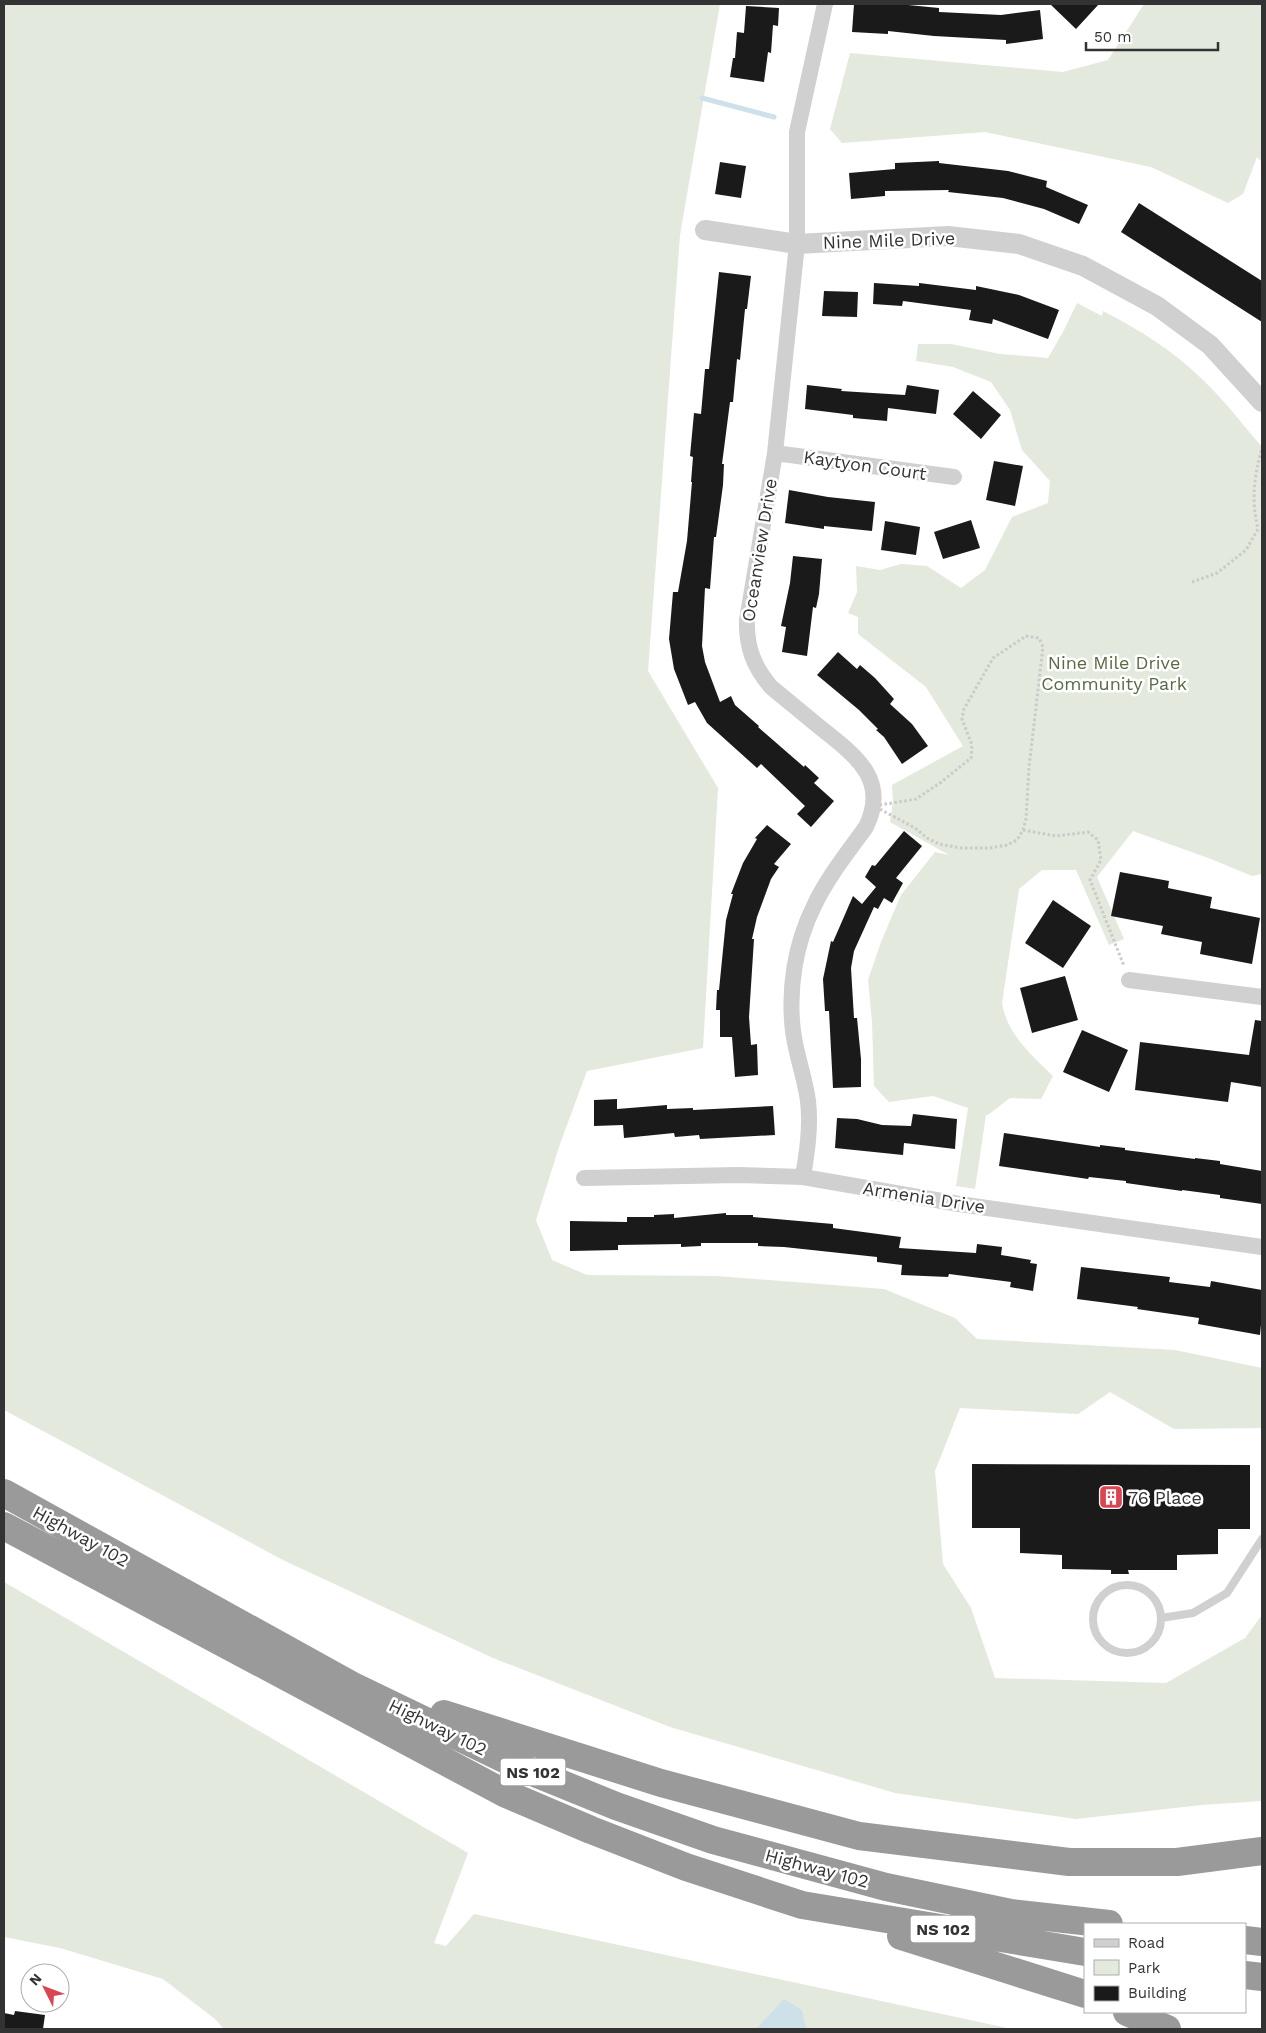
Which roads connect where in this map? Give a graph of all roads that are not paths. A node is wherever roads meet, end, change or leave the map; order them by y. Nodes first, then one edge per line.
1 (825, 4) edge
2 (704, 230) dead end
3 (797, 244) junction
4 (1262, 402) edge
5 (775, 453) junction
6 (954, 477) dead end
7 (1129, 980) road end
8 (1262, 998) edge
9 (803, 1177) junction
10 (584, 1178) dead end
11 (1262, 1248) edge
12 (4, 1493) edge
13 (4, 1526) edge
14 (1262, 1539) edge
15 (1161, 1618) junction
16 (351, 1685) junction
17 (1262, 1851) edge
18 (802, 1905) junction
19 (1100, 1923) edge
20 (1246, 1940) edge
21 (1262, 1942) edge
22 (1084, 1952) edge
23 (1246, 1975) edge
24 (1262, 1977) edge
25 (1084, 1994) edge
26 (1128, 2013) edge
27 (1167, 2029) edge

1 - 3 street, Oceanview Drive
2 - 3 street, Nine Mile Drive
3 - 4 street, Nine Mile Drive
3 - 5 street, Oceanview Drive
5 - 6 street, Kaytyon Court
5 - 9 street, Oceanview Drive
7 - 8 street
9 - 10 street, Armenia Drive
9 - 11 street, Armenia Drive
12 - 16 highway, Highway 102 / NS 102
13 - 18 highway, Highway 102 / NS 102
14 - 15 lane
15 - 15 lane
16 - 17 highway
16 - 19 highway, Highway 102 / NS 102
18 - 22 highway, Highway 102 / NS 102
18 - 25 highway
20 - 21 highway
23 - 24 highway
26 - 27 highway

